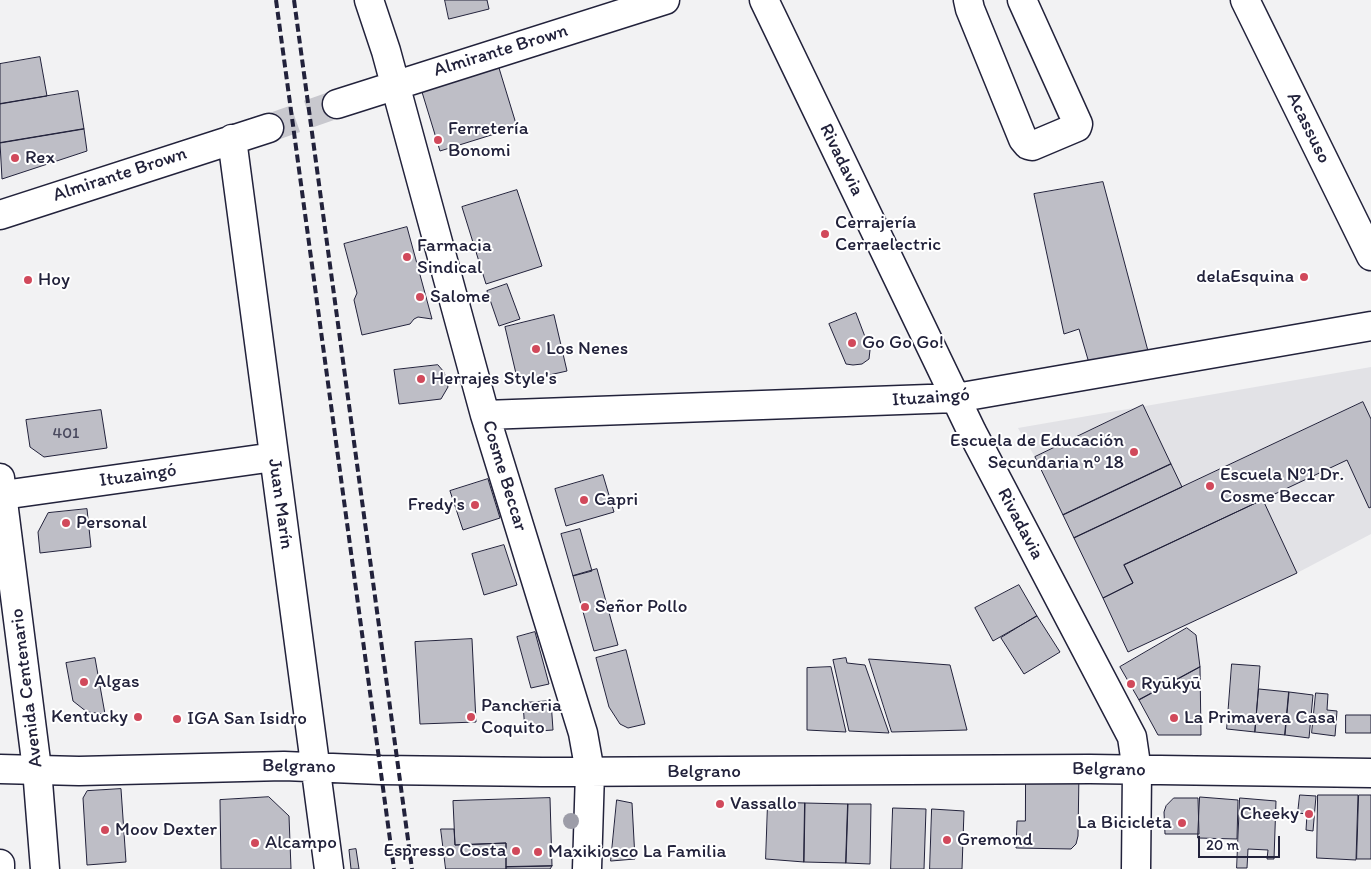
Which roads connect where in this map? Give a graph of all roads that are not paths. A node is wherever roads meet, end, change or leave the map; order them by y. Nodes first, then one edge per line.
1 (369, 0) edge
2 (665, 0) edge
3 (764, 0) edge
4 (968, 0) edge
5 (1022, 0) edge
6 (1245, 0) edge
7 (395, 85) junction
8 (337, 104) tunnel mouth
9 (269, 128) tunnel mouth
10 (232, 139) junction
11 (0, 215) edge
12 (1371, 256) edge
13 (1371, 326) edge
14 (956, 398) junction
15 (485, 415) junction
16 (274, 457) junction
17 (1, 486) edge
18 (314, 766) junction
19 (0, 769) edge
20 (37, 769) junction
21 (1137, 771) junction
22 (590, 772) junction
23 (1371, 773) edge
24 (0, 864) edge
25 (0, 869) edge
26 (45, 869) edge
27 (329, 869) edge
28 (587, 869) edge
29 (1136, 869) edge

1 - 7 street, Cosme Beccar
2 - 7 street, Almirante Brown
3 - 14 street, Rivadavia
4 - 5 street
6 - 12 street, Acassuso
7 - 8 street, Almirante Brown
7 - 15 street, Cosme Beccar
9 - 10 street, Almirante Brown
10 - 11 street, Almirante Brown
10 - 16 street, Juan Marín
13 - 14 street, Ituzaingó
14 - 15 street, Ituzaingó
14 - 21 street, Rivadavia
15 - 22 street, Cosme Beccar
16 - 17 street, Ituzaingó
16 - 18 street, Juan Marín
17 - 20 street, Avenida Centenario
18 - 20 street, Belgrano
18 - 22 street, Belgrano
18 - 27 street, Juan Marín
19 - 20 street, Belgrano
20 - 26 street, Avenida Centenario
21 - 22 street, Belgrano
21 - 23 street, Belgrano
21 - 29 street, Rivadavia
22 - 28 street, Cosme Beccar
24 - 25 street

